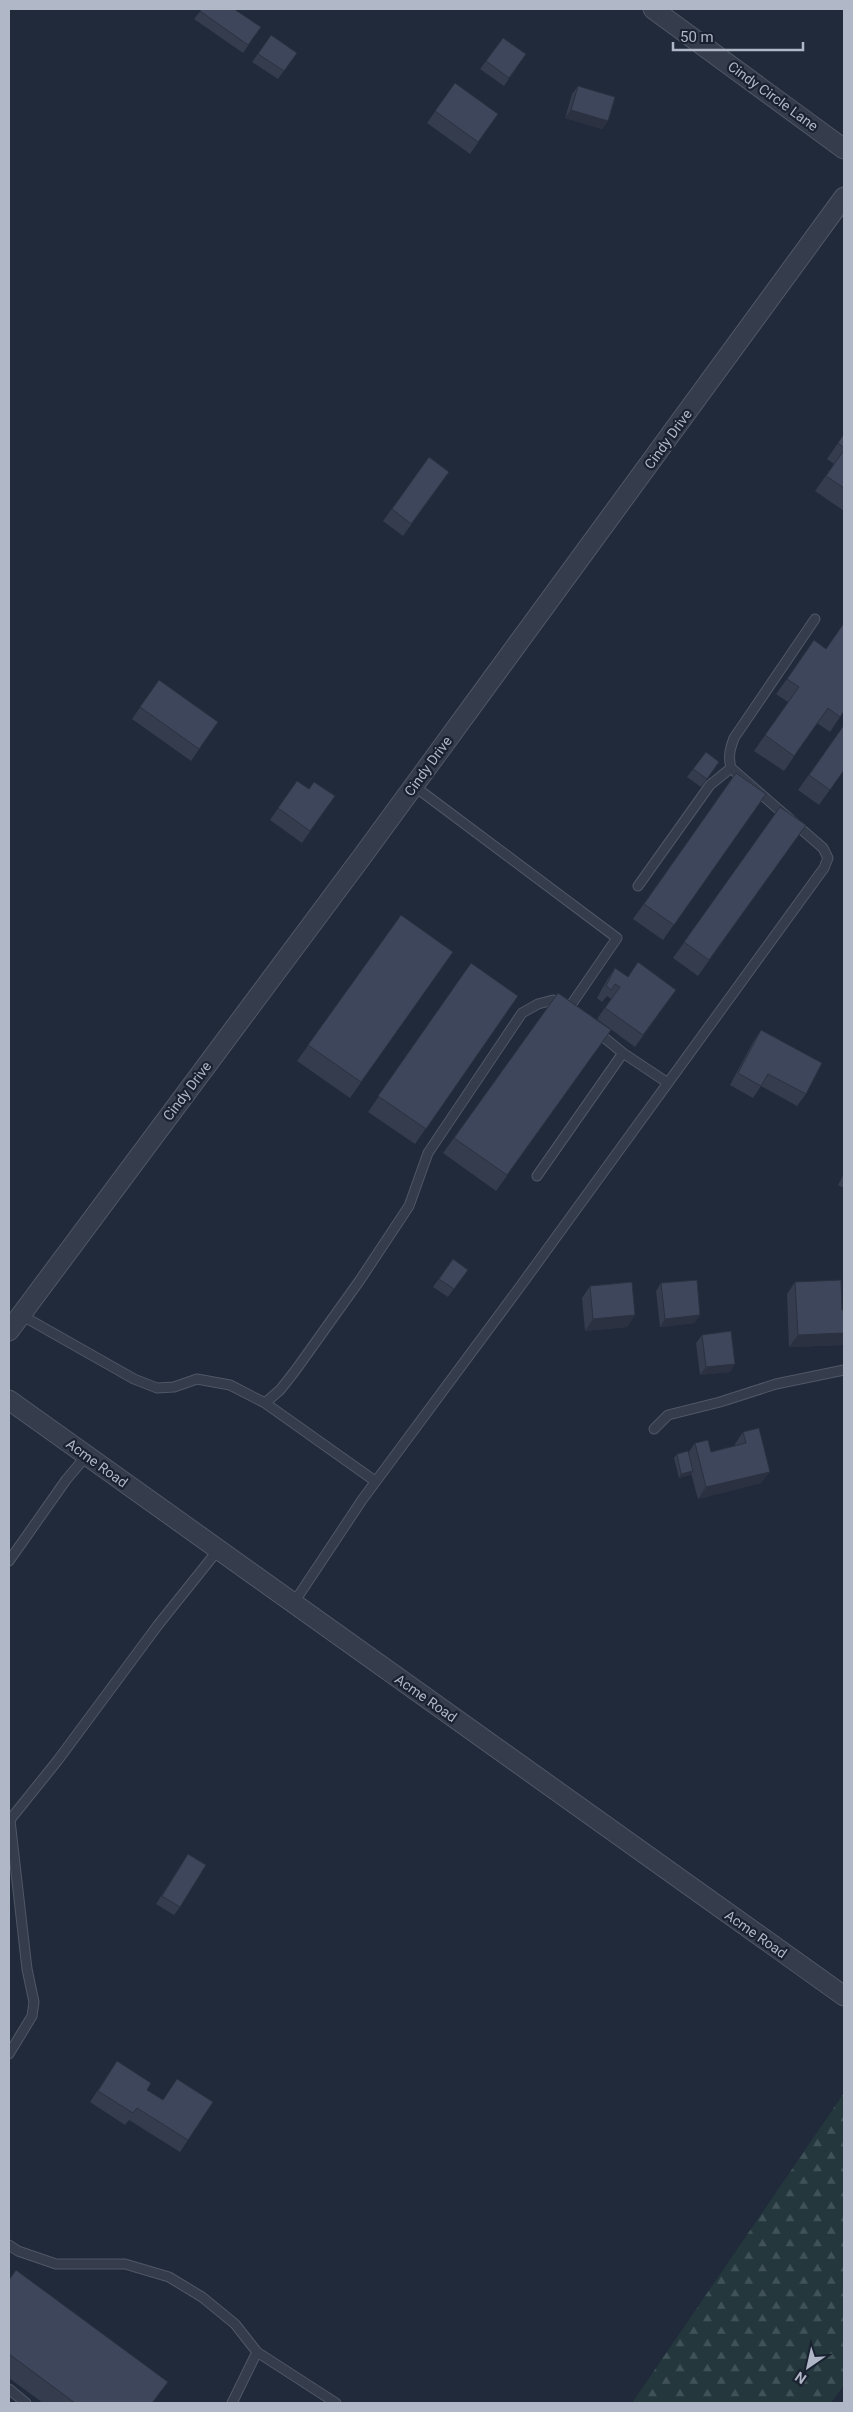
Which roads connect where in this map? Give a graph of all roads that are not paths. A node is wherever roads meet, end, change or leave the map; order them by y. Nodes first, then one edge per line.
1 (653, 9) edge
2 (844, 149) edge
3 (844, 197) edge
4 (815, 619) dead end
5 (731, 768) junction
6 (414, 786) junction
7 (638, 886) dead end
8 (568, 1008) junction
9 (623, 1054) junction
10 (668, 1083) junction
11 (537, 1176) dead end
12 (21, 1315) junction
13 (9, 1331) edge
14 (844, 1370) edge
15 (9, 1400) edge
16 (265, 1403) junction
17 (654, 1429) dead end
18 (87, 1455) junction
19 (375, 1481) junction
20 (218, 1550) junction
21 (9, 1561) edge
22 (294, 1604) junction
23 (9, 1821) edge
24 (844, 1996) edge
25 (9, 2054) edge
26 (9, 2244) edge
27 (257, 2352) junction
28 (9, 2389) edge
29 (26, 2403) edge
30 (232, 2403) edge
31 (336, 2403) edge

1 - 2 street, Cindy Circle Lane
3 - 6 street, Cindy Drive
4 - 5 lane
5 - 7 lane
5 - 10 lane
6 - 8 lane
6 - 12 street, Cindy Drive
8 - 9 lane
8 - 16 lane
9 - 10 lane
9 - 11 lane
10 - 19 lane
12 - 13 street, Cindy Drive
12 - 16 lane
14 - 17 lane
15 - 18 street, Acme Road
16 - 19 lane
18 - 20 street, Acme Road
18 - 21 lane
19 - 22 lane
20 - 22 street, Acme Road
20 - 23 lane
22 - 24 street, Acme Road
23 - 25 lane
26 - 27 lane
27 - 30 lane
27 - 31 lane
28 - 29 lane

